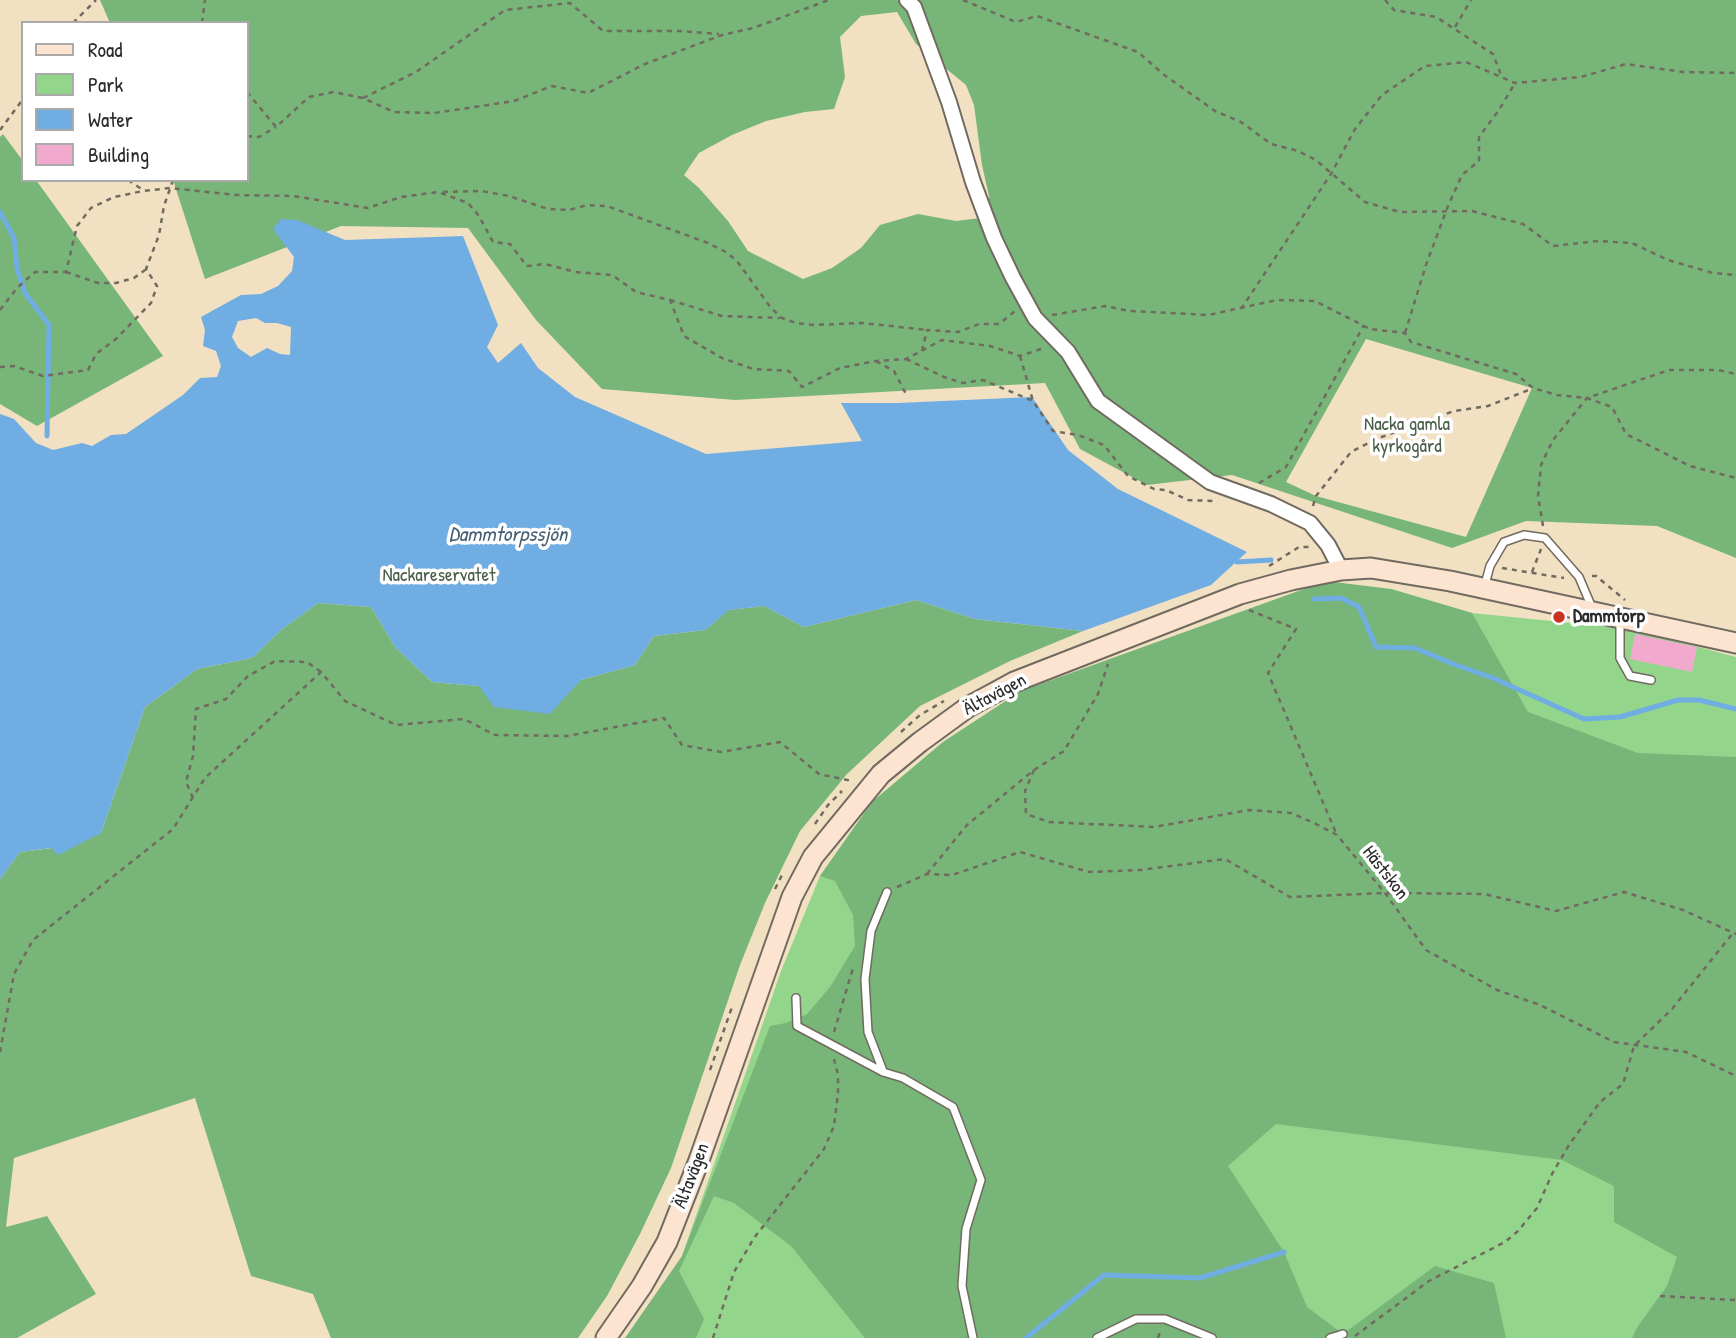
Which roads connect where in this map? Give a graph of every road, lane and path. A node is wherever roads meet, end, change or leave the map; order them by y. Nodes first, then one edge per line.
1 (96, 0) edge
2 (205, 0) edge
3 (829, 0) edge
4 (907, 0) edge
5 (963, 0) edge
6 (1385, 0) edge
7 (1471, 0) edge
8 (75, 21) edge
9 (202, 21) edge
10 (1454, 29) junction
11 (722, 35) junction
12 (1736, 74) edge
13 (1501, 75) junction
14 (1516, 82) junction
15 (248, 93) edge
16 (363, 98) junction
17 (21, 104) edge
18 (276, 127) junction
19 (0, 130) edge
20 (248, 136) edge
21 (1331, 174) junction
22 (131, 182) edge
23 (172, 182) edge
24 (170, 188) junction
25 (143, 191) junction
26 (438, 192) junction
27 (1446, 211) junction
28 (146, 269) junction
29 (66, 272) junction
30 (1736, 275) edge
31 (670, 300) junction
32 (1027, 303) junction
33 (1241, 309) junction
34 (0, 310) edge
35 (782, 318) junction
36 (1035, 318) junction
37 (1364, 326) junction
38 (927, 330) junction
39 (1405, 333) junction
40 (922, 351) junction
41 (906, 359) junction
42 (876, 361) junction
43 (0, 367) edge
44 (1736, 374) edge
45 (1533, 388) junction
46 (907, 396) dead end
47 (1587, 398) junction
48 (1032, 401) junction
49 (1736, 478) edge
50 (1241, 493) junction
51 (1310, 523) junction
52 (1545, 538) junction
53 (1328, 545) junction
54 (1265, 568) dead end
55 (1341, 570) junction
56 (1532, 573) dead end
57 (1484, 588) junction
58 (1240, 594) junction
59 (1593, 611) junction
60 (1621, 616) junction
61 (1736, 643) edge
62 (1109, 662) dead end
63 (321, 671) junction
64 (1651, 681) dead end
65 (1034, 770) junction
66 (852, 781) dead end
67 (193, 798) junction
68 (1337, 835) junction
69 (927, 874) junction
70 (887, 892) joint
71 (1385, 893) junction
72 (1735, 933) edge
73 (796, 998) dead end
74 (830, 1045) junction
75 (1634, 1046) junction
76 (0, 1052) edge
77 (883, 1072) junction
78 (1736, 1076) edge
79 (1660, 1296) dead end
80 (1736, 1300) edge
81 (1343, 1334) dead end
82 (606, 1338) edge
83 (713, 1338) edge
84 (974, 1338) edge
85 (1097, 1338) edge
86 (1212, 1338) edge
87 (1330, 1338) edge
88 (1352, 1338) edge

1 - 8 path
2 - 9 path
3 - 11 path
4 - 32 street
5 - 21 path
6 - 10 path
7 - 10 path
10 - 13 path
11 - 16 path
11 - 16 path
12 - 14 path
13 - 14 path
13 - 21 path
14 - 27 path
15 - 18 path
16 - 18 path
17 - 19 path
18 - 20 path
21 - 27 path
21 - 33 path
22 - 25 path
23 - 24 path
24 - 25 path
24 - 26 path
24 - 28 path
25 - 29 path
26 - 31 path
26 - 35 path
27 - 30 path
27 - 39 path
28 - 29 path
28 - 43 path
29 - 34 path
31 - 35 path
31 - 42 path
32 - 36 street
32 - 38 path
33 - 36 path
33 - 37 path
35 - 38 path
36 - 50 street
37 - 39 path
37 - 50 path
38 - 40 path
39 - 45 path
40 - 41 path
40 - 48 path
41 - 42 path
41 - 48 path
42 - 46 path
44 - 47 path
45 - 47 path
45 - 51 path
47 - 49 path
47 - 52 path
48 - 50 path
50 - 51 street
51 - 53 street
52 - 56 path
52 - 57 lane
52 - 59 lane
53 - 54 path
53 - 55 street
55 - 57 main road, Ältavägen
55 - 58 main road, Ältavägen
57 - 59 main road, Ältavägen
58 - 68 path
58 - 82 main road, Ältavägen
59 - 60 main road, Ältavägen
60 - 61 main road, Ältavägen
60 - 64 lane
62 - 65 path
63 - 66 path
63 - 67 path
63 - 67 path
65 - 68 path, Hästskon
65 - 69 path
67 - 76 path
68 - 71 path, Hästskon
69 - 70 path
69 - 71 path
70 - 77 lane
71 - 72 path
71 - 75 path, Hästskon
72 - 75 path
73 - 74 lane
74 - 77 lane
74 - 83 path
75 - 78 path, Hästskon
75 - 88 path
77 - 84 lane
79 - 80 path
81 - 87 lane
85 - 86 lane

